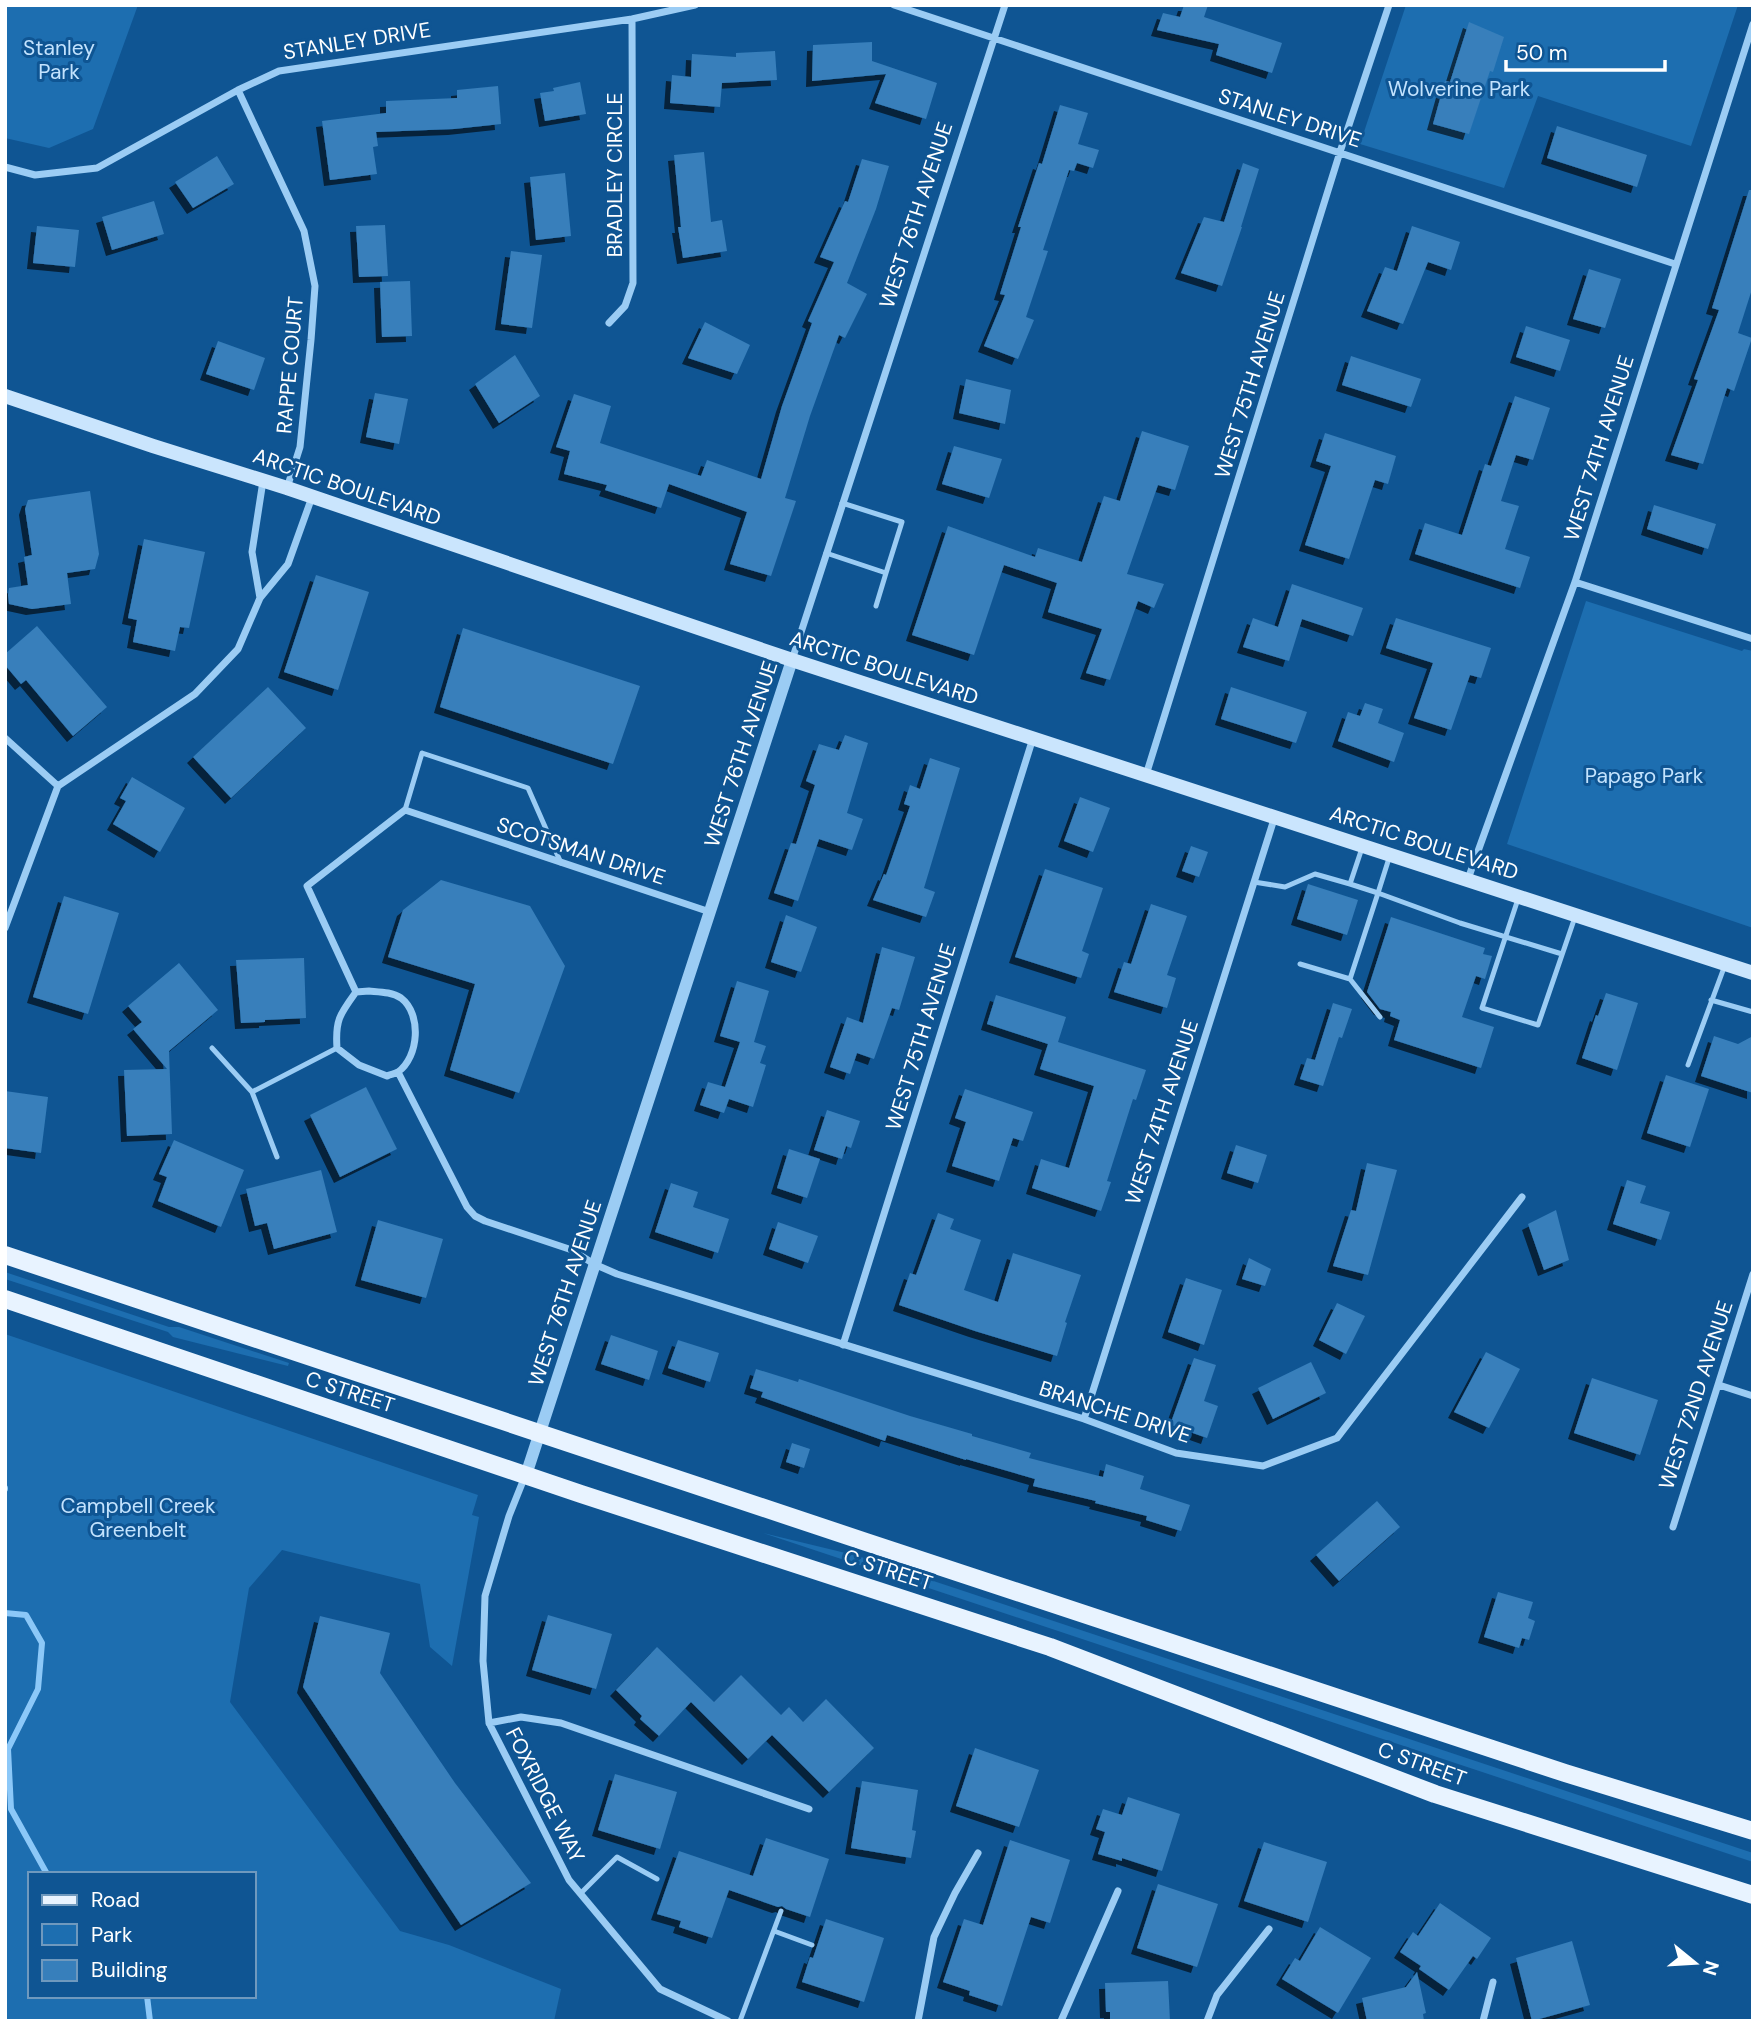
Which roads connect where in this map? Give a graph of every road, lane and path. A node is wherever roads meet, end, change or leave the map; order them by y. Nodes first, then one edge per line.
1 (695, 5) edge
2 (894, 5) edge
3 (1004, 5) edge
4 (1389, 5) edge
5 (632, 19) junction
6 (1753, 24) edge
7 (994, 38) junction
8 (238, 90) junction
9 (1340, 152) junction
10 (5, 167) edge
11 (1675, 264) junction
12 (609, 323) dead end
13 (5, 396) edge
14 (263, 481) junction
15 (287, 488) junction
16 (312, 497) junction
17 (842, 503) junction
18 (826, 553) junction
19 (886, 573) junction
20 (1575, 582) junction
21 (260, 598) junction
22 (876, 606) dead end
23 (1753, 639) edge
24 (792, 660) junction
25 (5, 737) edge
26 (1033, 738) junction
27 (1146, 775) junction
28 (58, 786) junction
29 (405, 810) junction
30 (1275, 816) junction
31 (1363, 845) junction
32 (1391, 854) junction
33 (561, 863) junction
34 (1468, 879) junction
35 (1254, 882) junction
36 (1350, 884) junction
37 (1378, 893) junction
38 (1519, 896) junction
39 (710, 912) junction
40 (1575, 915) junction
41 (5, 929) edge
42 (1506, 937) junction
43 (1562, 954) junction
44 (1300, 964) dead end
45 (1725, 965) junction
46 (1753, 973) edge
47 (1349, 979) junction
48 (356, 992) junction
49 (1711, 1000) junction
50 (1753, 1013) edge
51 (1380, 1017) dead end
52 (212, 1048) dead end
53 (337, 1048) junction
54 (1688, 1066) dead end
55 (398, 1072) junction
56 (252, 1092) junction
57 (277, 1157) dead end
58 (1522, 1197) dead end
59 (5, 1255) edge
60 (594, 1264) junction
61 (1753, 1274) edge
62 (5, 1299) edge
63 (843, 1345) junction
64 (1719, 1385) junction
65 (1753, 1396) edge
66 (1084, 1419) junction
67 (539, 1433) junction
68 (526, 1475) junction
69 (1673, 1527) dead end
70 (489, 1723) junction
71 (809, 1809) dead end
72 (1753, 1831) edge
73 (978, 1853) dead end
74 (657, 1879) dead end
75 (1118, 1891) dead end
76 (581, 1894) junction
77 (1753, 1895) edge
78 (781, 1911) dead end
79 (1269, 1929) dead end
80 (774, 1931) junction
81 (812, 1945) dead end
82 (1493, 1982) dead end
83 (728, 2021) edge
84 (740, 2021) edge
85 (918, 2021) edge
86 (1061, 2021) edge
87 (1207, 2021) edge
88 (1483, 2021) edge

1 - 5 street, STANLEY DRIVE
2 - 7 street, STANLEY DRIVE
3 - 7 street, WEST 76TH AVENUE
4 - 9 street, WEST 75TH AVENUE
5 - 8 street, STANLEY DRIVE
5 - 12 street, BRADLEY CIRCLE
6 - 11 street, WEST 74TH AVENUE
7 - 9 street, STANLEY DRIVE
7 - 17 street, WEST 76TH AVENUE
8 - 10 street, STANLEY DRIVE
8 - 15 street, RAPPE COURT
9 - 11 street, STANLEY DRIVE
9 - 27 street, WEST 75TH AVENUE
11 - 20 street, WEST 74TH AVENUE
13 - 14 main road, ARCTIC BOULEVARD
14 - 15 main road, ARCTIC BOULEVARD
14 - 21 street
15 - 16 main road, ARCTIC BOULEVARD
16 - 21 street
16 - 24 main road, ARCTIC BOULEVARD
17 - 18 street, WEST 76TH AVENUE
17 - 19 lane
18 - 19 lane
18 - 24 street, WEST 76TH AVENUE
19 - 22 lane
20 - 23 street
20 - 34 street, WEST 74TH AVENUE
21 - 28 street
24 - 26 main road, ARCTIC BOULEVARD
24 - 39 street, WEST 76TH AVENUE
25 - 28 street
26 - 27 main road, ARCTIC BOULEVARD
26 - 63 street, WEST 75TH AVENUE
27 - 30 main road, ARCTIC BOULEVARD
28 - 41 street
29 - 33 street, SCOTSMAN DRIVE
29 - 33 lane
29 - 48 street
30 - 31 main road, ARCTIC BOULEVARD
30 - 35 street, WEST 74TH AVENUE
31 - 32 main road, ARCTIC BOULEVARD
31 - 36 lane
32 - 34 main road, ARCTIC BOULEVARD
32 - 37 lane
33 - 39 street, SCOTSMAN DRIVE
34 - 38 main road, ARCTIC BOULEVARD
35 - 36 lane
35 - 66 street, WEST 74TH AVENUE
36 - 37 lane
37 - 42 lane
37 - 47 lane
38 - 40 main road, ARCTIC BOULEVARD
38 - 42 lane
39 - 60 street, WEST 76TH AVENUE
40 - 43 lane
40 - 45 main road, ARCTIC BOULEVARD
42 - 43 lane
42 - 43 lane
44 - 47 lane
45 - 46 main road, ARCTIC BOULEVARD
45 - 49 lane
47 - 51 lane
48 - 53 street
48 - 55 street
49 - 50 lane
49 - 54 lane
52 - 56 lane
53 - 55 street
53 - 56 lane
55 - 60 street, BRANCHE DRIVE
56 - 57 lane
58 - 66 street, BRANCHE DRIVE
59 - 67 main road, C STREET
60 - 63 street, BRANCHE DRIVE
60 - 67 street, WEST 76TH AVENUE
61 - 64 street, WEST 72ND AVENUE
62 - 68 main road, C STREET
63 - 66 street, BRANCHE DRIVE
64 - 65 street
64 - 69 street, WEST 72ND AVENUE
67 - 68 street, WEST 76TH AVENUE
67 - 72 main road, C STREET
68 - 70 street, FOXRIDGE WAY
68 - 77 main road, C STREET
70 - 71 street
70 - 76 street, FOXRIDGE WAY
73 - 85 street
74 - 76 lane
75 - 86 street
76 - 83 street, FOXRIDGE WAY
78 - 80 lane
79 - 87 street
80 - 81 lane
80 - 84 lane
82 - 88 street

